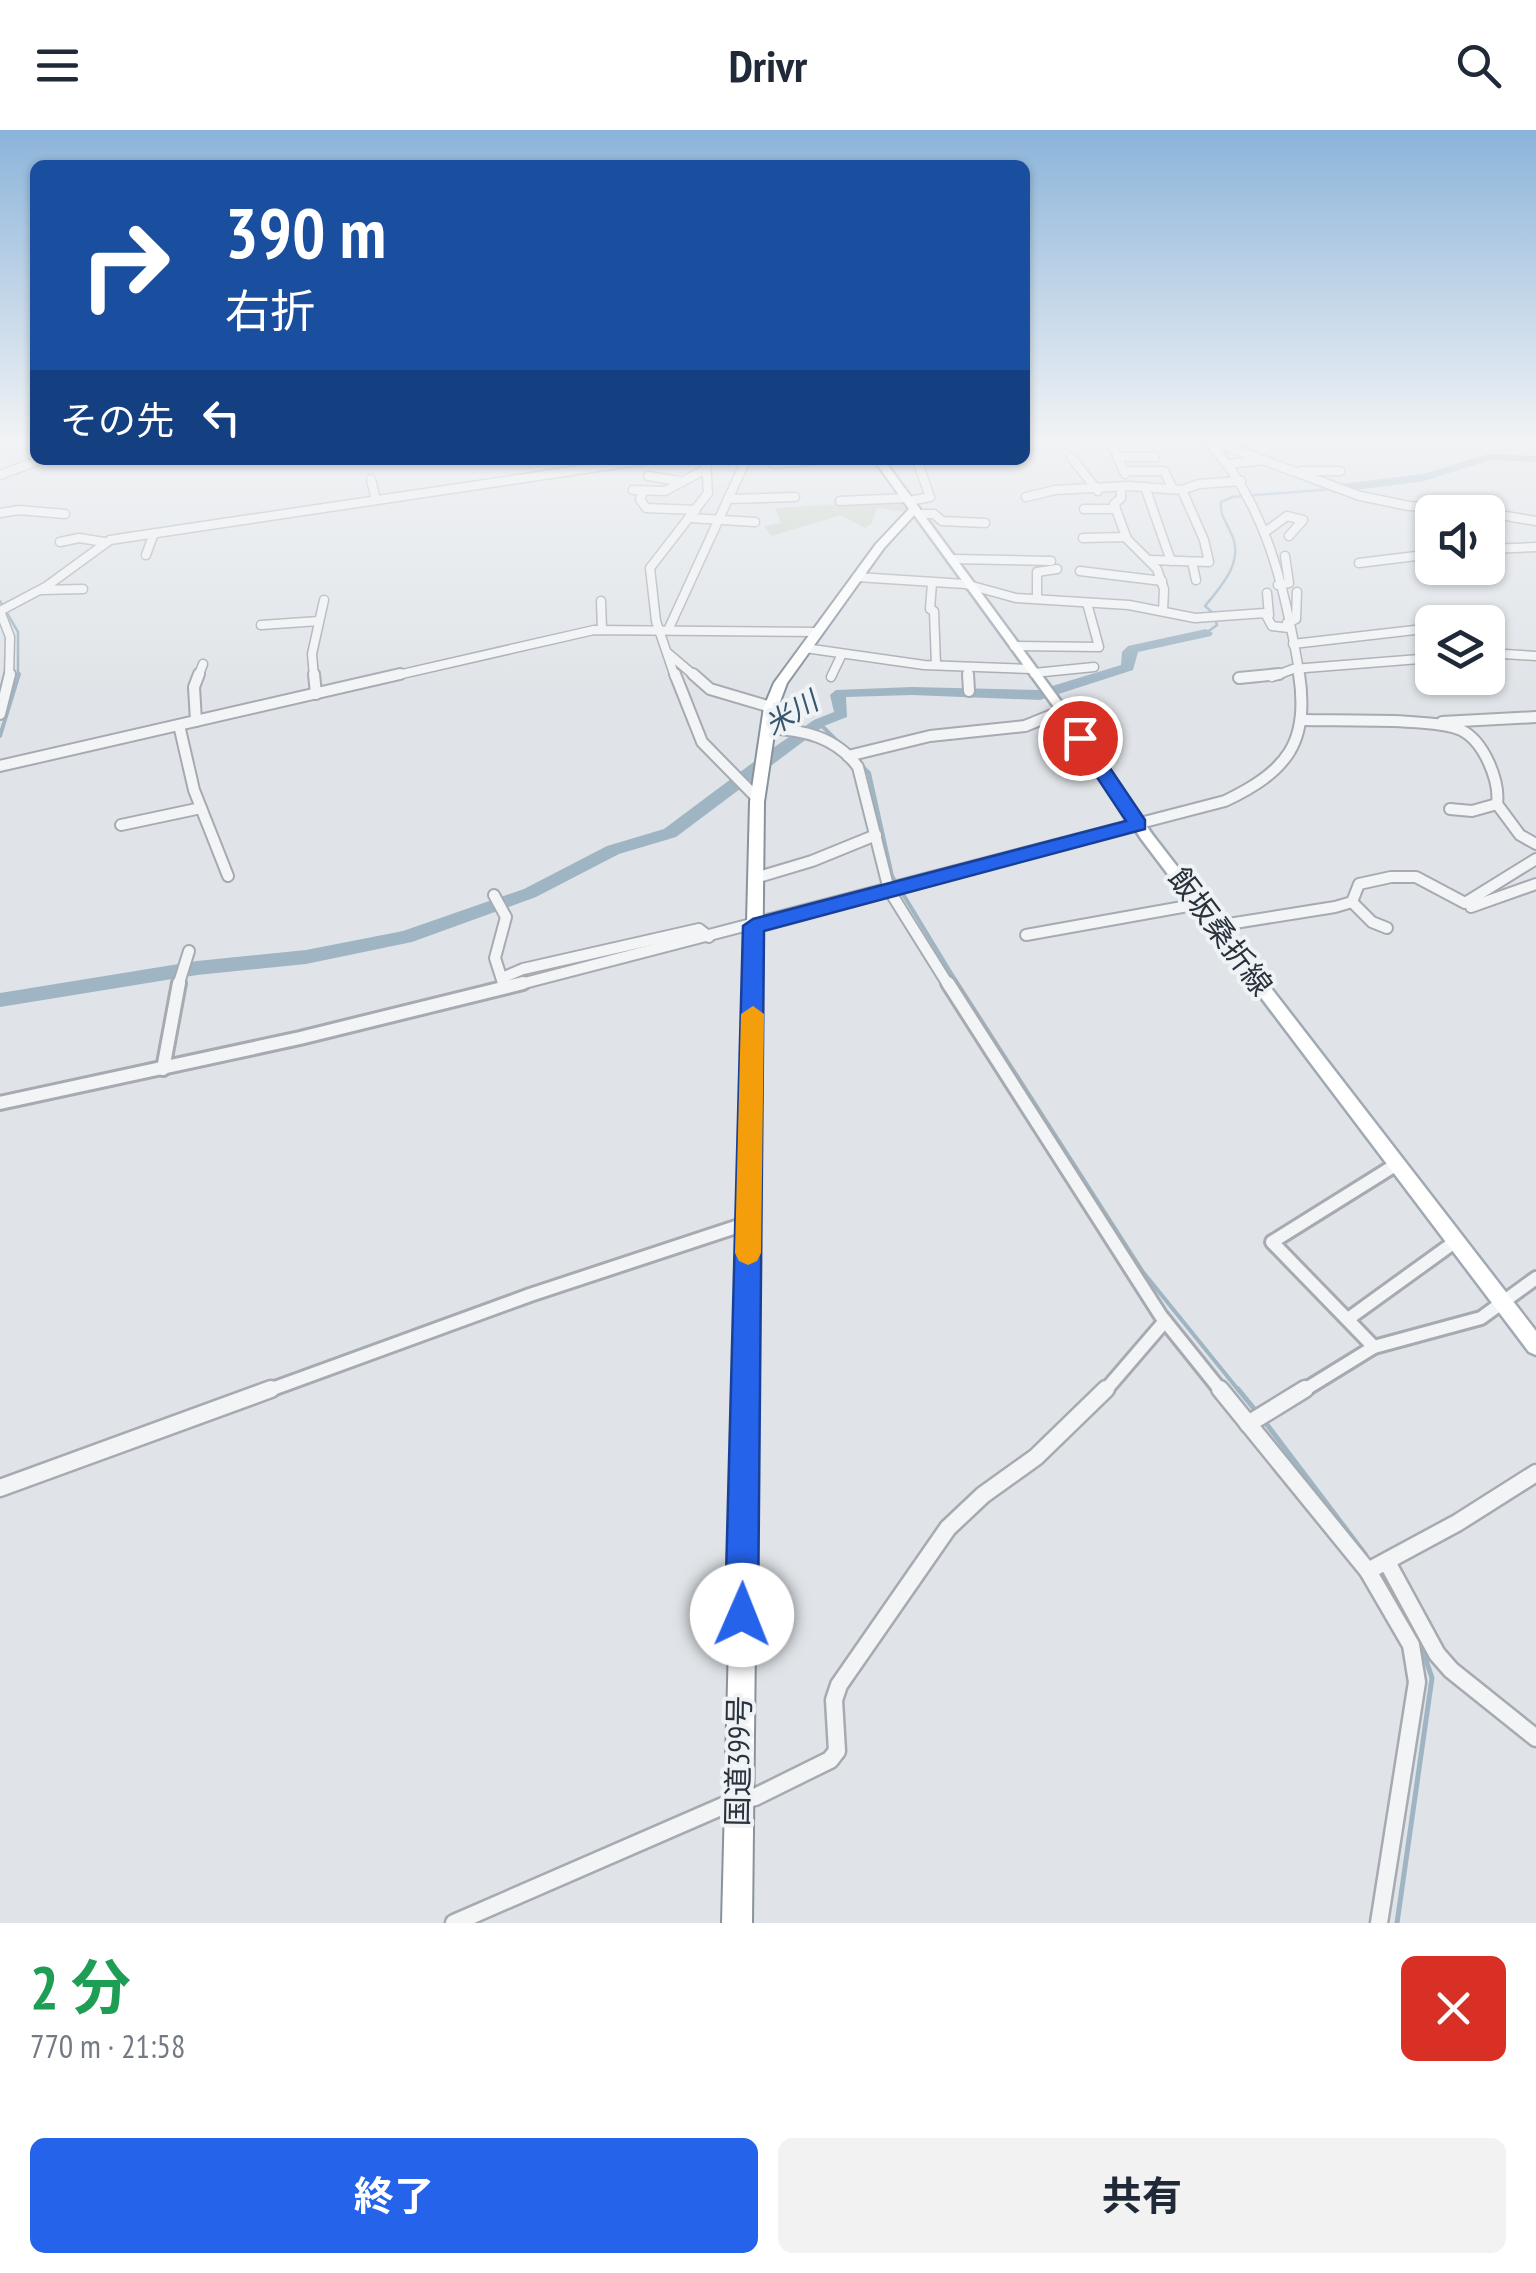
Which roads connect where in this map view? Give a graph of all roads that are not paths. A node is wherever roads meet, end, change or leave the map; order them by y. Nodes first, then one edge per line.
1 (218, 524) edge
2 (685, 524) edge
3 (717, 524) edge
4 (898, 524) edge
5 (926, 524) edge
6 (1121, 524) edge
7 (1160, 524) edge
8 (1195, 524) edge
9 (1261, 524) edge
10 (1277, 524) edge
11 (1300, 524) edge
12 (1265, 532) junction
13 (154, 533) junction
14 (1289, 536) dead end
15 (1126, 537) junction
16 (1084, 538) dead end
17 (60, 542) dead end
18 (104, 542) junction
19 (1536, 547) edge
20 (1505, 548) edge
21 (146, 555) dead end
22 (1285, 556) dead end
23 (1415, 556) edge
24 (952, 558) junction
25 (1151, 560) junction
26 (1050, 561) dead end
27 (1170, 561) junction
28 (1192, 562) junction
29 (1359, 563) dead end
30 (1057, 570) dead end
31 (1080, 572) dead end
32 (857, 577) junction
33 (1196, 580) dead end
34 (1162, 581) junction
35 (932, 583) junction
36 (1278, 585) junction
37 (972, 586) junction
38 (83, 589) dead end
39 (41, 590) junction
40 (1297, 592) dead end
41 (1267, 593) dead end
42 (324, 600) dead end
43 (1037, 600) junction
44 (601, 601) dead end
45 (1087, 603) junction
46 (1, 611) edge
47 (1163, 611) junction
48 (1269, 614) junction
49 (319, 620) junction
50 (262, 625) dead end
51 (1288, 625) junction
52 (664, 628) junction
53 (1415, 628) edge
54 (602, 630) junction
55 (817, 632) junction
56 (474, 644) dead end
57 (1293, 644) junction
58 (1014, 646) junction
59 (805, 648) junction
60 (669, 654) junction
61 (842, 654) junction
62 (1505, 654) edge
63 (482, 656) junction
64 (1536, 656) edge
65 (1415, 659) edge
66 (204, 664) dead end
67 (936, 665) junction
68 (1094, 666) dead end
69 (968, 667) junction
70 (1300, 669) junction
71 (1033, 671) junction
72 (831, 676) dead end
73 (1239, 678) dead end
74 (969, 690) dead end
75 (316, 694) junction
76 (1054, 700) junction
77 (770, 707) junction
78 (0, 714) edge
79 (1536, 717) edge
80 (1304, 720) junction
81 (196, 721) junction
82 (178, 725) junction
83 (1440, 726) junction
84 (768, 728) junction
85 (852, 754) junction
86 (0, 766) edge
87 (745, 787) junction
88 (1497, 804) junction
89 (201, 808) junction
90 (1450, 809) dead end
91 (1138, 824) junction
92 (121, 825) dead end
93 (876, 835) junction
94 (1536, 844) edge
95 (1536, 859) edge
96 (228, 876) dead end
97 (755, 878) junction
98 (1536, 884) edge
99 (896, 888) junction
100 (1440, 890) junction
101 (498, 901) dead end
102 (1352, 902) junction
103 (1198, 904) junction
104 (753, 926) junction
105 (1216, 926) junction
106 (1387, 928) dead end
107 (1026, 935) dead end
108 (188, 951) dead end
109 (503, 982) junction
110 (163, 1068) junction
111 (0, 1103) edge
112 (1397, 1164) junction
113 (748, 1223) junction
114 (1456, 1241) junction
115 (1536, 1278) edge
116 (1503, 1303) junction
117 (1348, 1319) junction
118 (1165, 1321) junction
119 (1374, 1346) junction
120 (1536, 1346) edge
121 (1251, 1422) junction
122 (1536, 1473) edge
123 (0, 1488) edge
124 (1377, 1567) junction
125 (1536, 1738) edge
126 (738, 1802) junction
127 (454, 1923) edge
128 (736, 1923) edge
129 (1379, 1923) edge

1 - 13 street
2 - 52 street
3 - 52 street
4 - 32 highway, 国道399号
5 - 24 main road, 飯坂桑折線
6 - 15 street
7 - 27 street
8 - 28 street
9 - 12 street
10 - 12 street
11 - 14 street
12 - 36 street
13 - 18 street
13 - 21 street
15 - 16 street
15 - 25 street
17 - 18 street
18 - 39 street
19 - 20 street
22 - 36 street
23 - 29 street
24 - 26 street
24 - 37 main road, 飯坂桑折線
25 - 27 street
25 - 34 street
27 - 28 street
28 - 33 street
30 - 43 street
31 - 34 street
32 - 35 street
32 - 55 highway, 国道399号
34 - 47 street
35 - 37 street
35 - 67 street
36 - 51 street
37 - 43 street
37 - 58 main road, 飯坂桑折線
38 - 39 street
39 - 46 street
40 - 51 street
41 - 48 street
42 - 49 street
43 - 45 street
44 - 54 street
45 - 47 street
45 - 58 street
46 - 78 street
47 - 48 street
48 - 51 street
49 - 50 street
49 - 75 street
51 - 57 street
52 - 54 street
52 - 55 street
52 - 60 street
53 - 57 street
54 - 63 street
55 - 59 highway, 国道399号
56 - 63 street
57 - 70 street
58 - 71 main road, 飯坂桑折線
59 - 61 street
59 - 77 highway, 国道399号
60 - 77 street
60 - 87 street
61 - 67 street
61 - 72 street
62 - 64 street
63 - 75 street
65 - 70 street
66 - 81 street
67 - 69 street
68 - 71 street
69 - 71 street
69 - 74 street
70 - 73 street
70 - 80 street
71 - 76 main road, 飯坂桑折線
75 - 81 street
76 - 85 street
76 - 91 main road, 飯坂桑折線
77 - 84 highway, 国道399号
79 - 83 street
80 - 83 street
80 - 91 street
81 - 82 street
82 - 86 street
82 - 89 street
83 - 88 street
84 - 85 street
84 - 87 highway, 国道399号
85 - 93 street
87 - 97 highway, 国道399号
88 - 90 street
88 - 94 street
89 - 92 street
89 - 96 street
91 - 99 street
91 - 103 main road, 飯坂桑折線
93 - 97 street
93 - 99 street
95 - 100 street
97 - 104 highway, 国道399号
98 - 100 street
99 - 104 street
99 - 118 street
100 - 102 street
101 - 109 street
102 - 105 street
102 - 106 street
103 - 105 main road, 飯坂桑折線
103 - 107 street
104 - 109 street
104 - 113 highway, 国道399号
105 - 112 main road, 飯坂桑折線
108 - 110 street
109 - 110 street
110 - 111 street
112 - 114 main road, 飯坂桑折線
112 - 117 street
113 - 123 street
113 - 126 highway, 国道399号
114 - 116 main road, 飯坂桑折線
114 - 117 street
115 - 116 street
116 - 119 street
116 - 120 main road, 飯坂桑折線
117 - 119 street
118 - 121 street
118 - 126 street
119 - 121 street
121 - 124 street
122 - 124 street
124 - 125 street
124 - 129 street
126 - 127 street
126 - 128 highway, 国道399号

